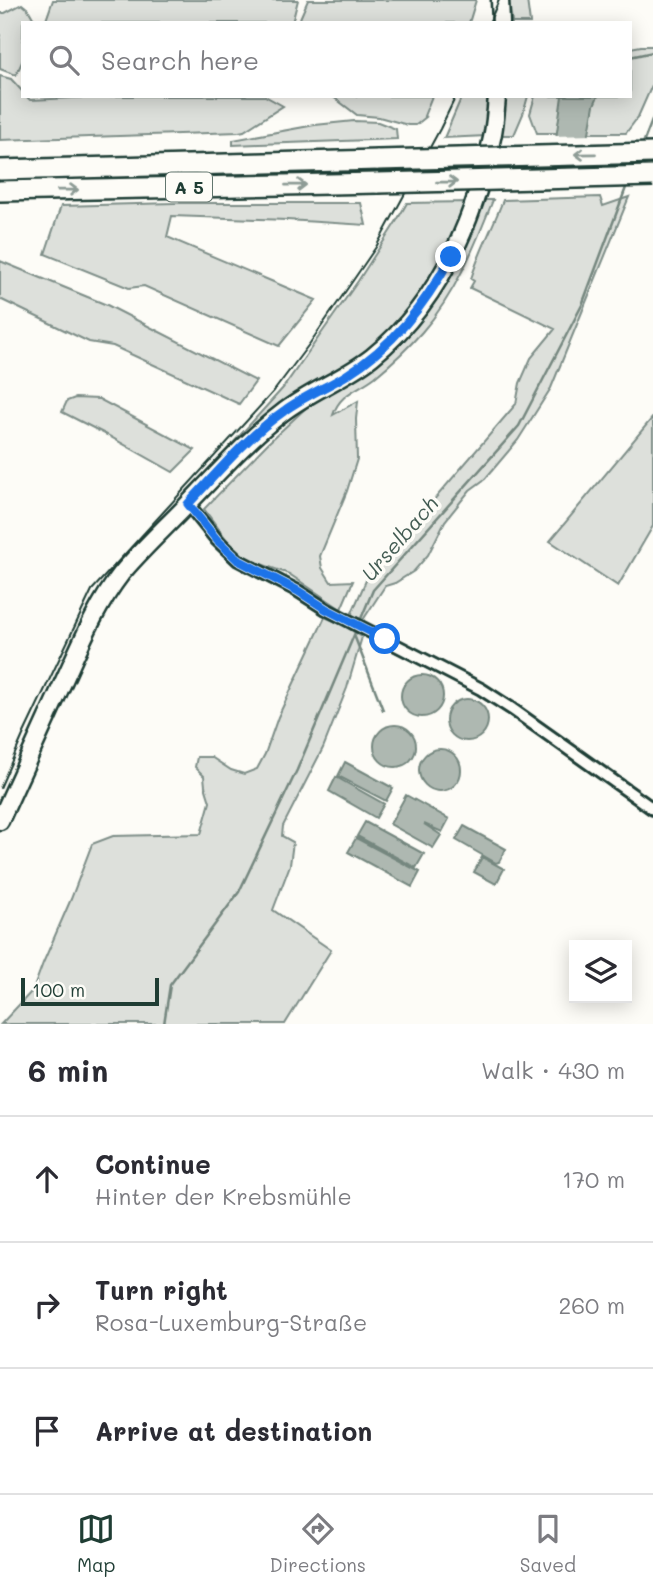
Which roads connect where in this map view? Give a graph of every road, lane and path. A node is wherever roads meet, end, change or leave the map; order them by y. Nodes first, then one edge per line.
1 (500, 0) edge
2 (501, 21) edge
3 (497, 98) edge
4 (653, 153) edge
5 (0, 170) edge
6 (653, 176) edge
7 (0, 191) edge
8 (188, 504) junction
9 (653, 810) edge
10 (0, 821) edge

1 - 2 main road
3 - 8 main road
4 -> 5 highway, A 5, bridge
7 -> 6 highway, A 5, bridge
8 - 9 street
8 - 10 main road

